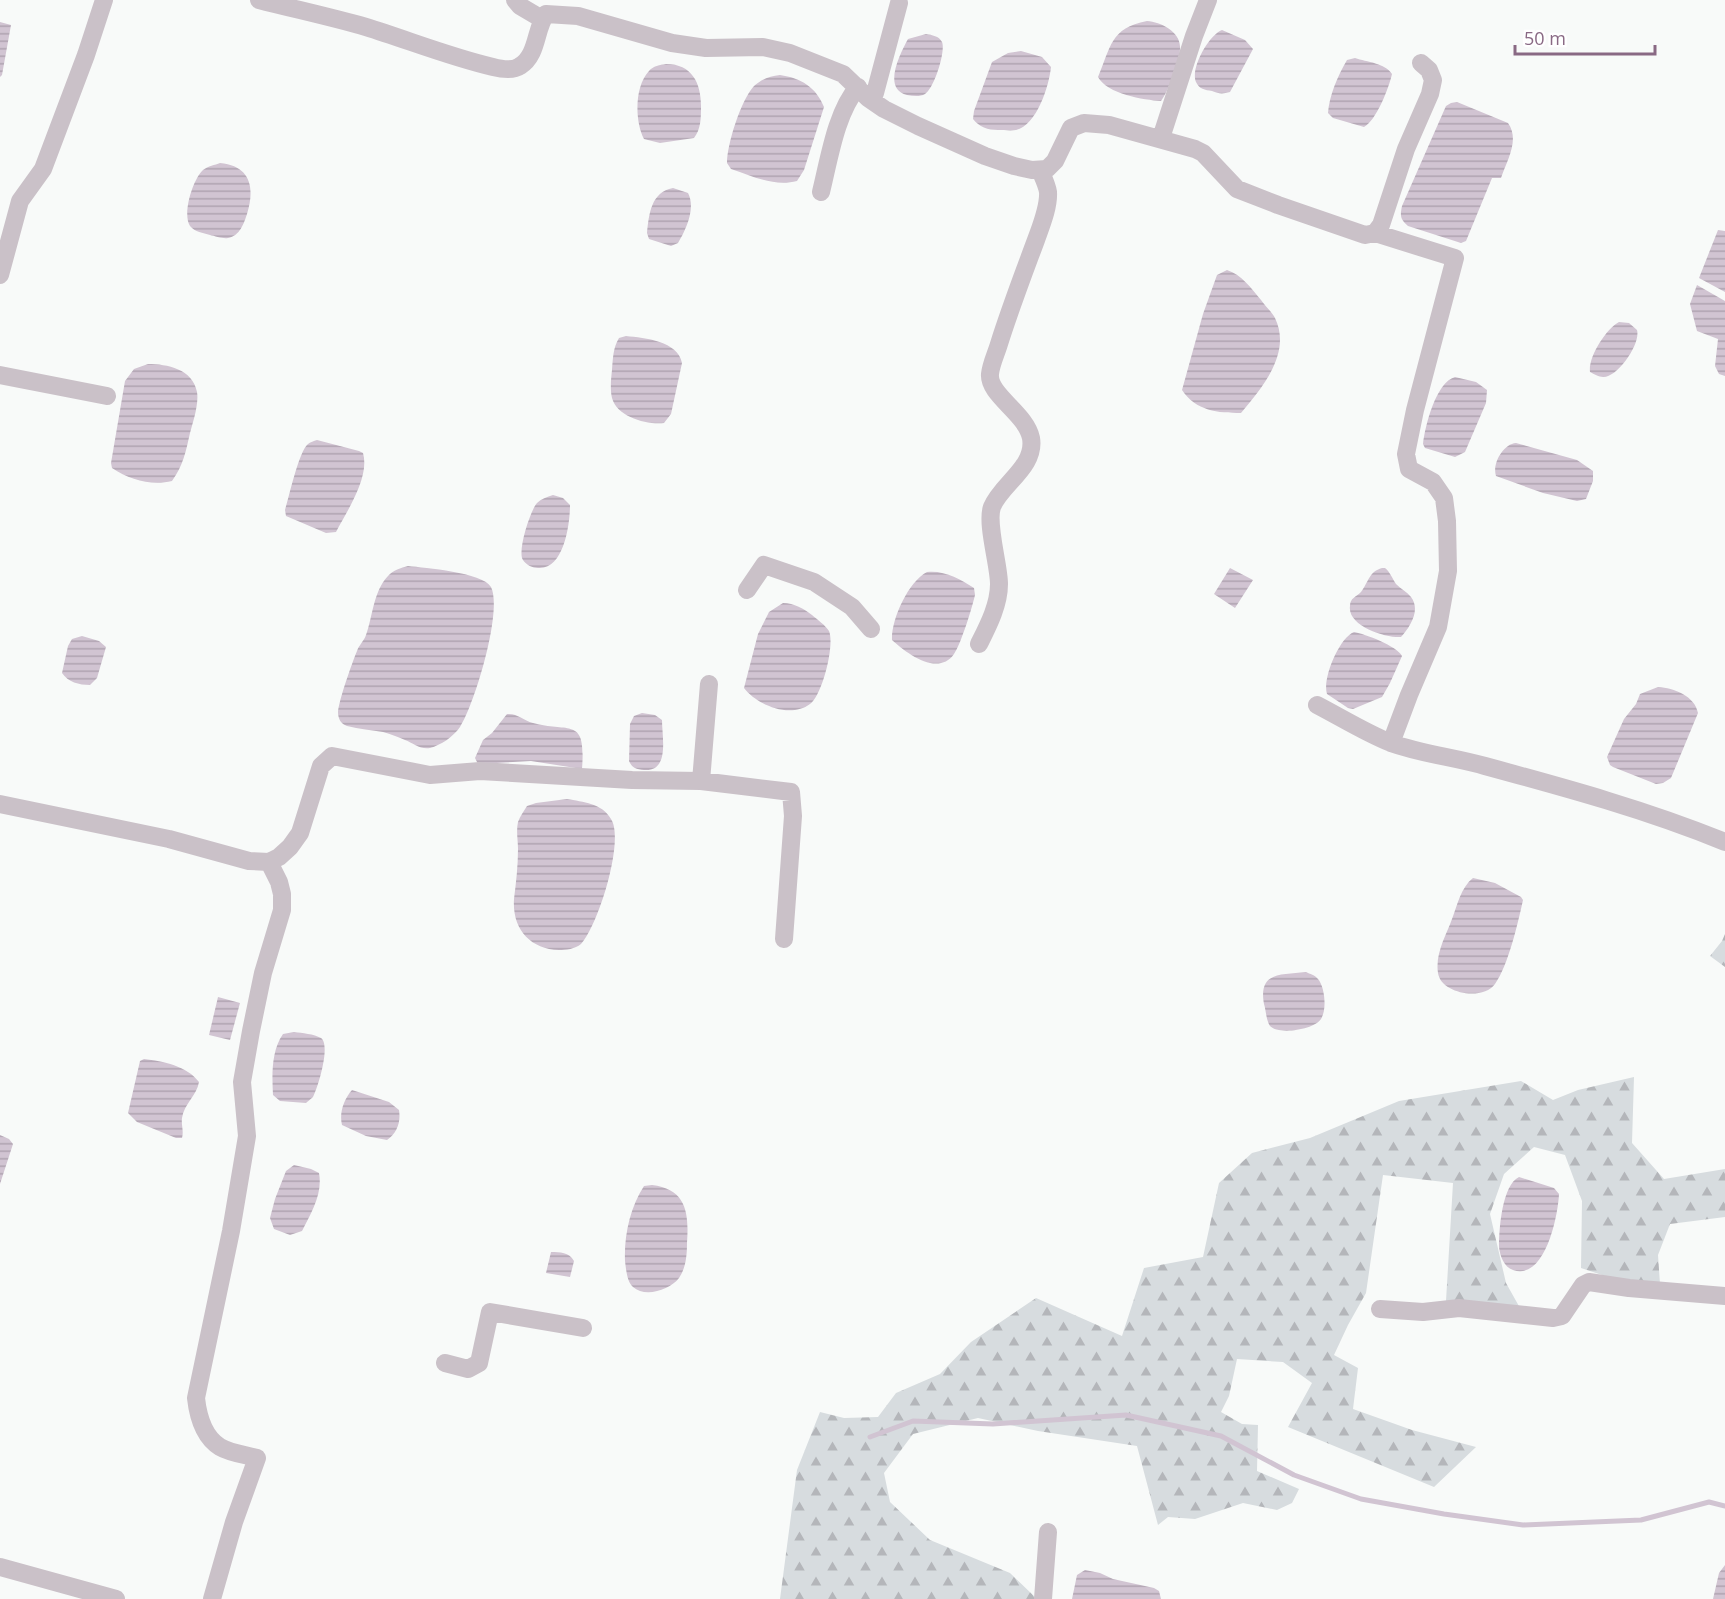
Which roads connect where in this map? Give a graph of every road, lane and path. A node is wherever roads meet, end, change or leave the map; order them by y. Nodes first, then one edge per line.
1 (104, 0) edge
2 (259, 0) edge
3 (515, 0) edge
4 (1208, 0) edge
5 (899, 3) dead end
6 (542, 19) junction
7 (1421, 63) dead end
8 (858, 87) junction
9 (872, 100) junction
10 (1161, 138) junction
11 (1040, 170) junction
12 (821, 192) dead end
13 (1375, 233) junction
14 (0, 275) edge
15 (0, 375) edge
16 (107, 396) dead end
17 (747, 590) dead end
18 (871, 629) dead end
19 (979, 645) dead end
20 (709, 684) dead end
21 (1317, 705) dead end
22 (1391, 743) junction
23 (701, 781) junction
24 (0, 804) edge
25 (1725, 842) edge
26 (269, 862) junction
27 (784, 939) dead end
28 (1725, 1296) edge
29 (1380, 1309) dead end
30 (583, 1328) dead end
31 (445, 1363) dead end
32 (1048, 1532) dead end
33 (0, 1567) edge
34 (116, 1599) edge
35 (212, 1599) edge
36 (1043, 1599) edge

1 - 14 street
2 - 6 street
3 - 6 street
4 - 10 street
5 - 9 street
6 - 8 street
7 - 13 street
8 - 9 street
8 - 12 street
9 - 11 street
10 - 11 street
10 - 13 street
11 - 19 street
13 - 22 street
15 - 16 street
17 - 18 street
20 - 23 street
21 - 22 street
22 - 25 street
23 - 26 street
23 - 27 street
24 - 26 street
26 - 35 street
28 - 29 street
30 - 31 street
32 - 36 street
33 - 34 street

